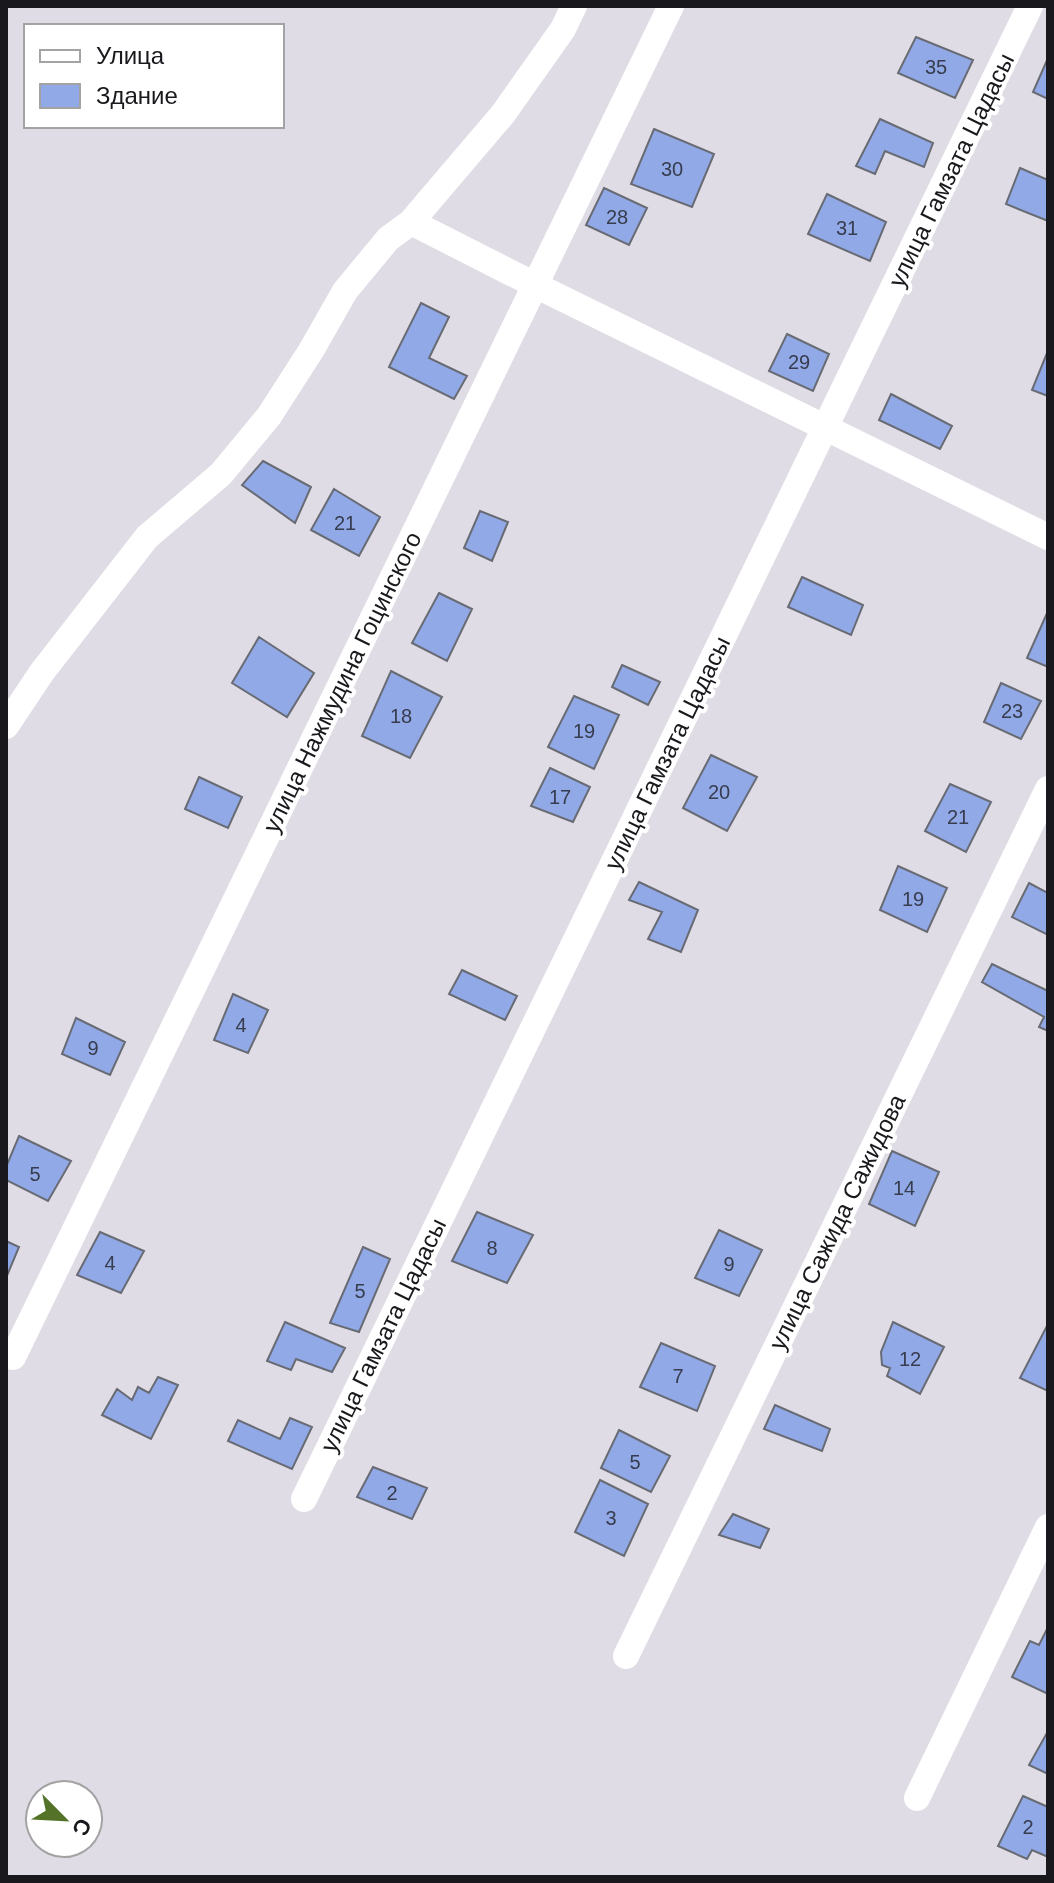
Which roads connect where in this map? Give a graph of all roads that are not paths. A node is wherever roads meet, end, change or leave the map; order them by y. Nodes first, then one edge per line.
1 (574, 6) edge
2 (671, 6) edge
3 (1030, 6) edge
4 (411, 222) junction
5 (535, 285) junction
6 (825, 427) junction
7 (1048, 537) edge
8 (6, 726) edge
9 (1048, 789) edge
10 (13, 1357) dead end
11 (304, 1499) dead end
12 (1048, 1527) edge
13 (626, 1656) dead end
14 (917, 1798) dead end

1 - 4 street
2 - 5 street, улица Нажмудина Гоцинского
3 - 6 street, улица Гамзата Цадасы
4 - 5 street
4 - 8 street
5 - 6 street
5 - 10 street, улица Нажмудина Гоцинского
6 - 7 street
6 - 11 street, улица Гамзата Цадасы
9 - 13 street, улица Сажида Сажидова
12 - 14 street

